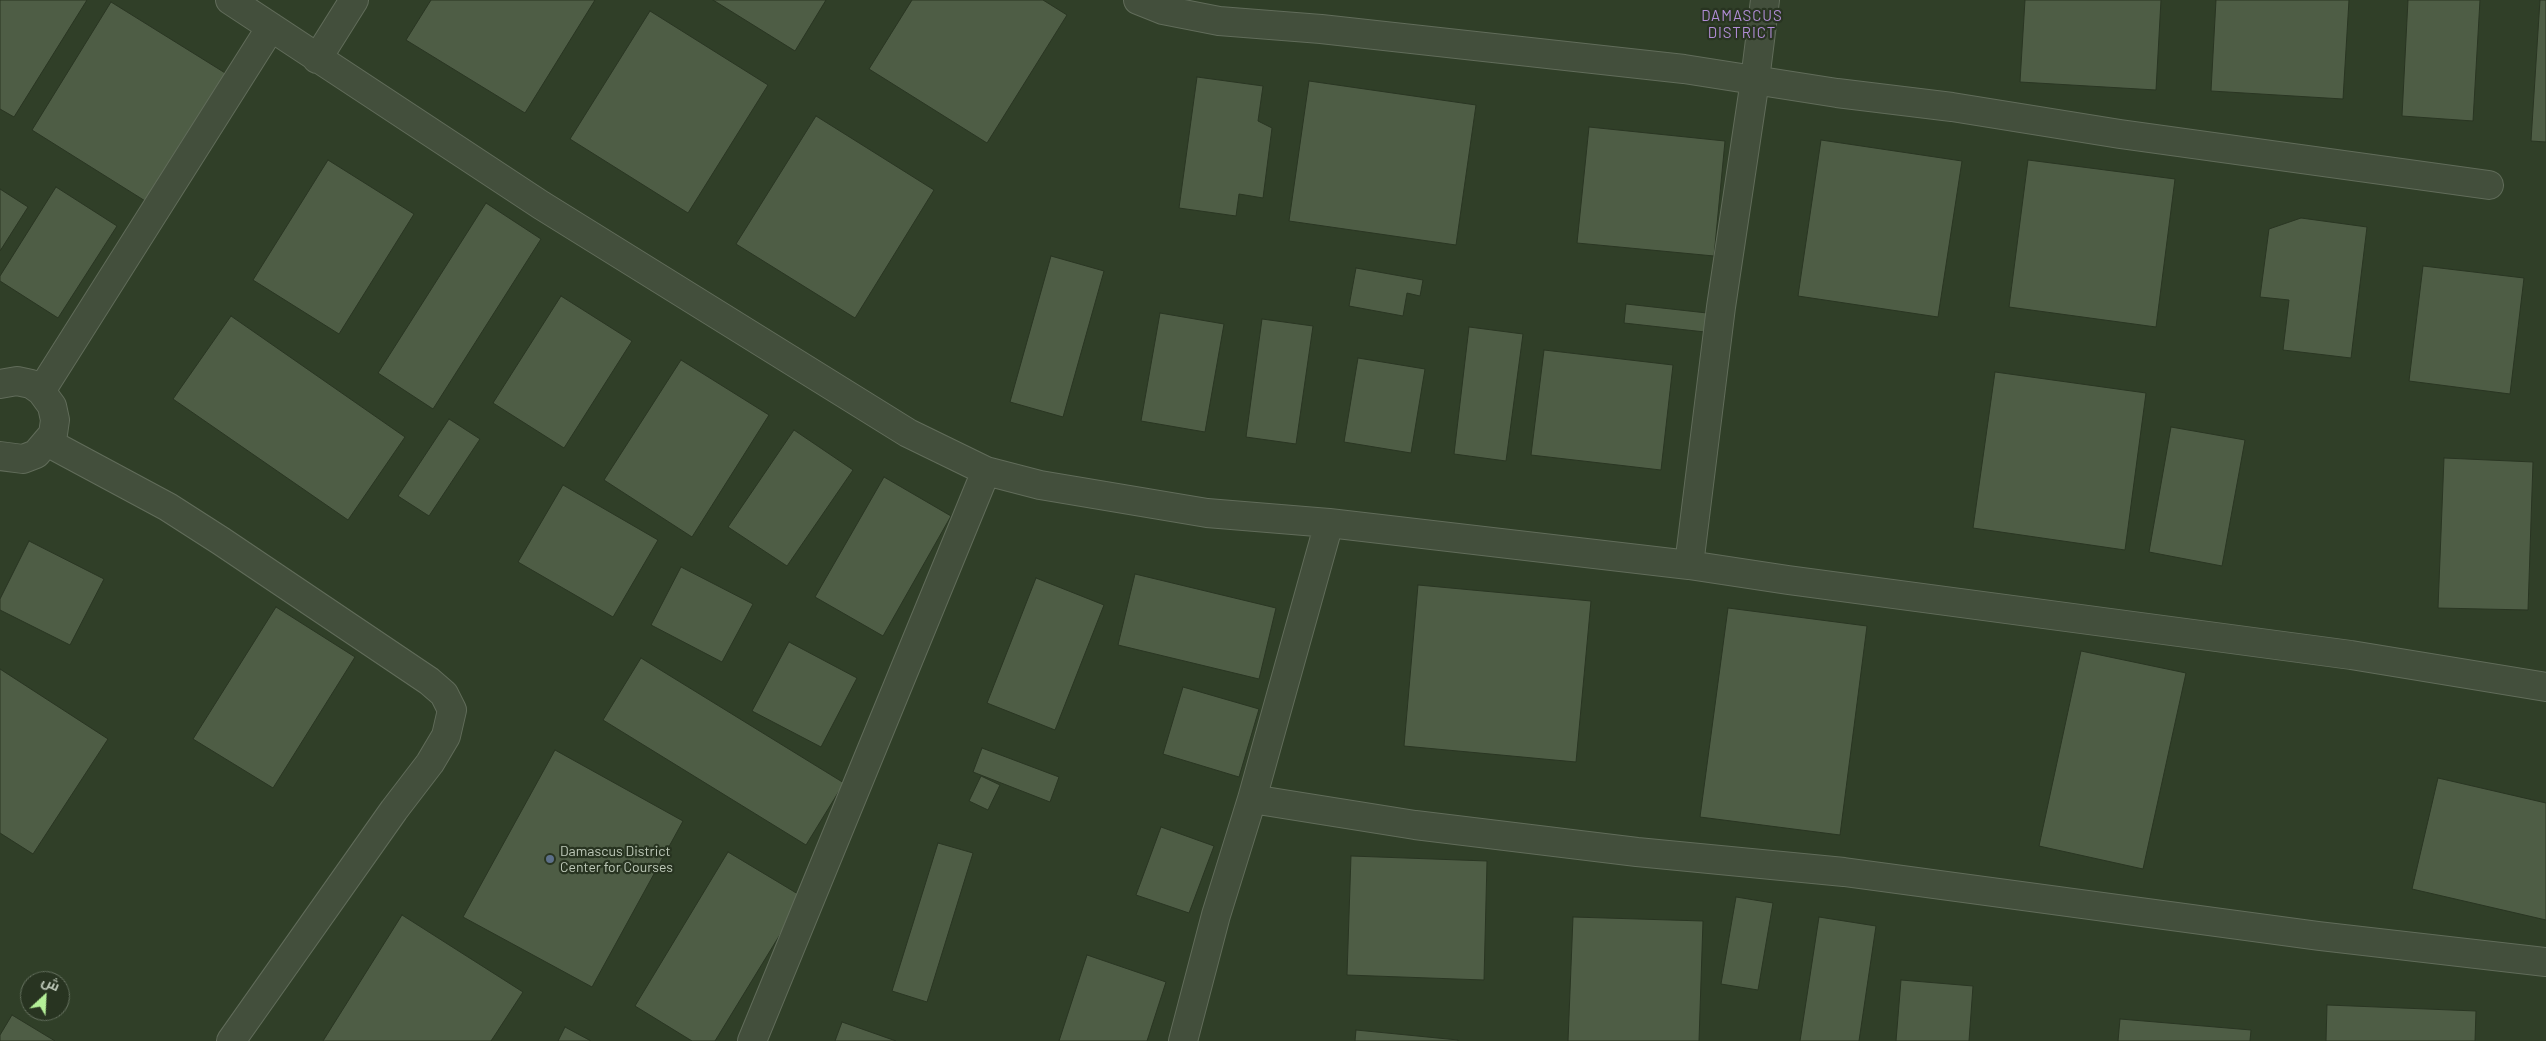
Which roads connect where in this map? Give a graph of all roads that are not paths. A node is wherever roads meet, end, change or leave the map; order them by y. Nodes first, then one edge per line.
1 (230, 0) edge
2 (354, 0) edge
3 (1138, 0) edge
4 (1765, 0) edge
5 (271, 27) junction
6 (317, 59) junction
7 (1755, 80) junction
8 (2489, 185) dead end
9 (0, 384) edge
10 (41, 391) junction
11 (47, 442) junction
12 (0, 456) edge
13 (986, 471) junction
14 (1329, 523) junction
15 (1689, 565) junction
16 (2546, 687) edge
17 (1252, 799) junction
18 (2546, 962) edge
19 (231, 1041) edge
20 (752, 1041) edge
21 (1183, 1041) edge

1 - 5 street
2 - 6 street
3 - 7 street
4 - 7 street
5 - 6 street
5 - 10 street
6 - 13 street
7 - 8 street
7 - 15 street
9 - 10 street
10 - 11 street
11 - 12 street
11 - 19 street
13 - 14 street
13 - 20 street
14 - 15 street
14 - 17 street
15 - 16 street
17 - 18 street
17 - 21 street

